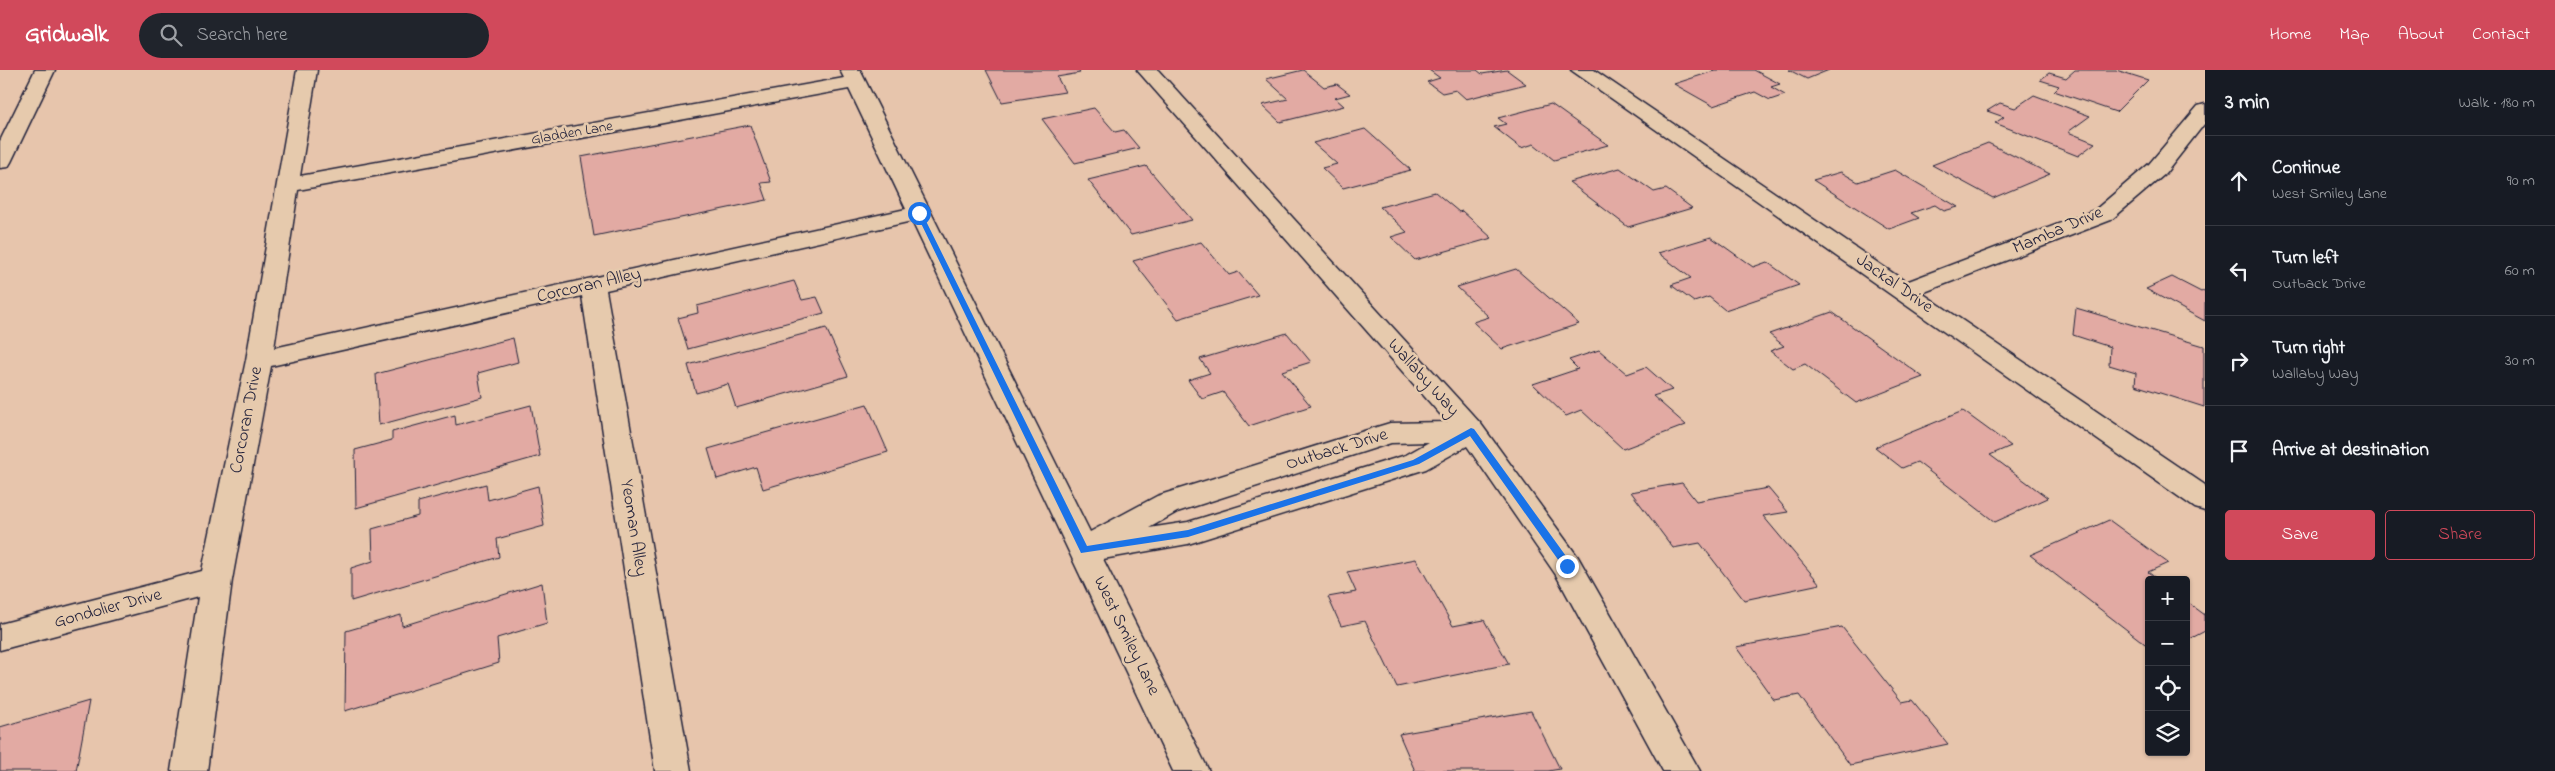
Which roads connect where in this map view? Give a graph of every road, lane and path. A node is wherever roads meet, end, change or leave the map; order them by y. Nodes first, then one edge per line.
1 (45, 70) edge
2 (307, 70) edge
3 (1147, 70) edge
4 (1581, 70) edge
5 (853, 76) edge
6 (2205, 110) edge
7 (0, 162) edge
8 (288, 185) junction
9 (919, 213) junction
10 (593, 286) junction
11 (1905, 291) junction
12 (259, 360) junction
13 (1471, 431) junction
14 (2205, 500) edge
15 (1084, 550) junction
16 (216, 580) junction
17 (0, 637) edge
18 (189, 771) edge
19 (673, 771) edge
20 (1191, 771) edge
21 (1682, 771) edge

1 - 7 street
2 - 8 street, Corcoran Drive
3 - 13 street, Wallaby Way
4 - 11 street, Jackal Drive
5 - 8 street, Gladden Lane
5 - 9 street, West Smiley Lane
6 - 11 street, Mamba Drive
8 - 12 street, Corcoran Drive
9 - 10 street, Corcoran Alley
9 - 15 street, West Smiley Lane
10 - 12 street, Corcoran Alley
10 - 19 street, Yeoman Alley
11 - 14 street, Jackal Drive
12 - 16 street, Corcoran Drive
13 - 15 street, Outback Drive
13 - 21 street, Wallaby Way
15 - 20 street, West Smiley Lane
16 - 17 street, Gondolier Drive
16 - 18 street, Corcoran Drive

